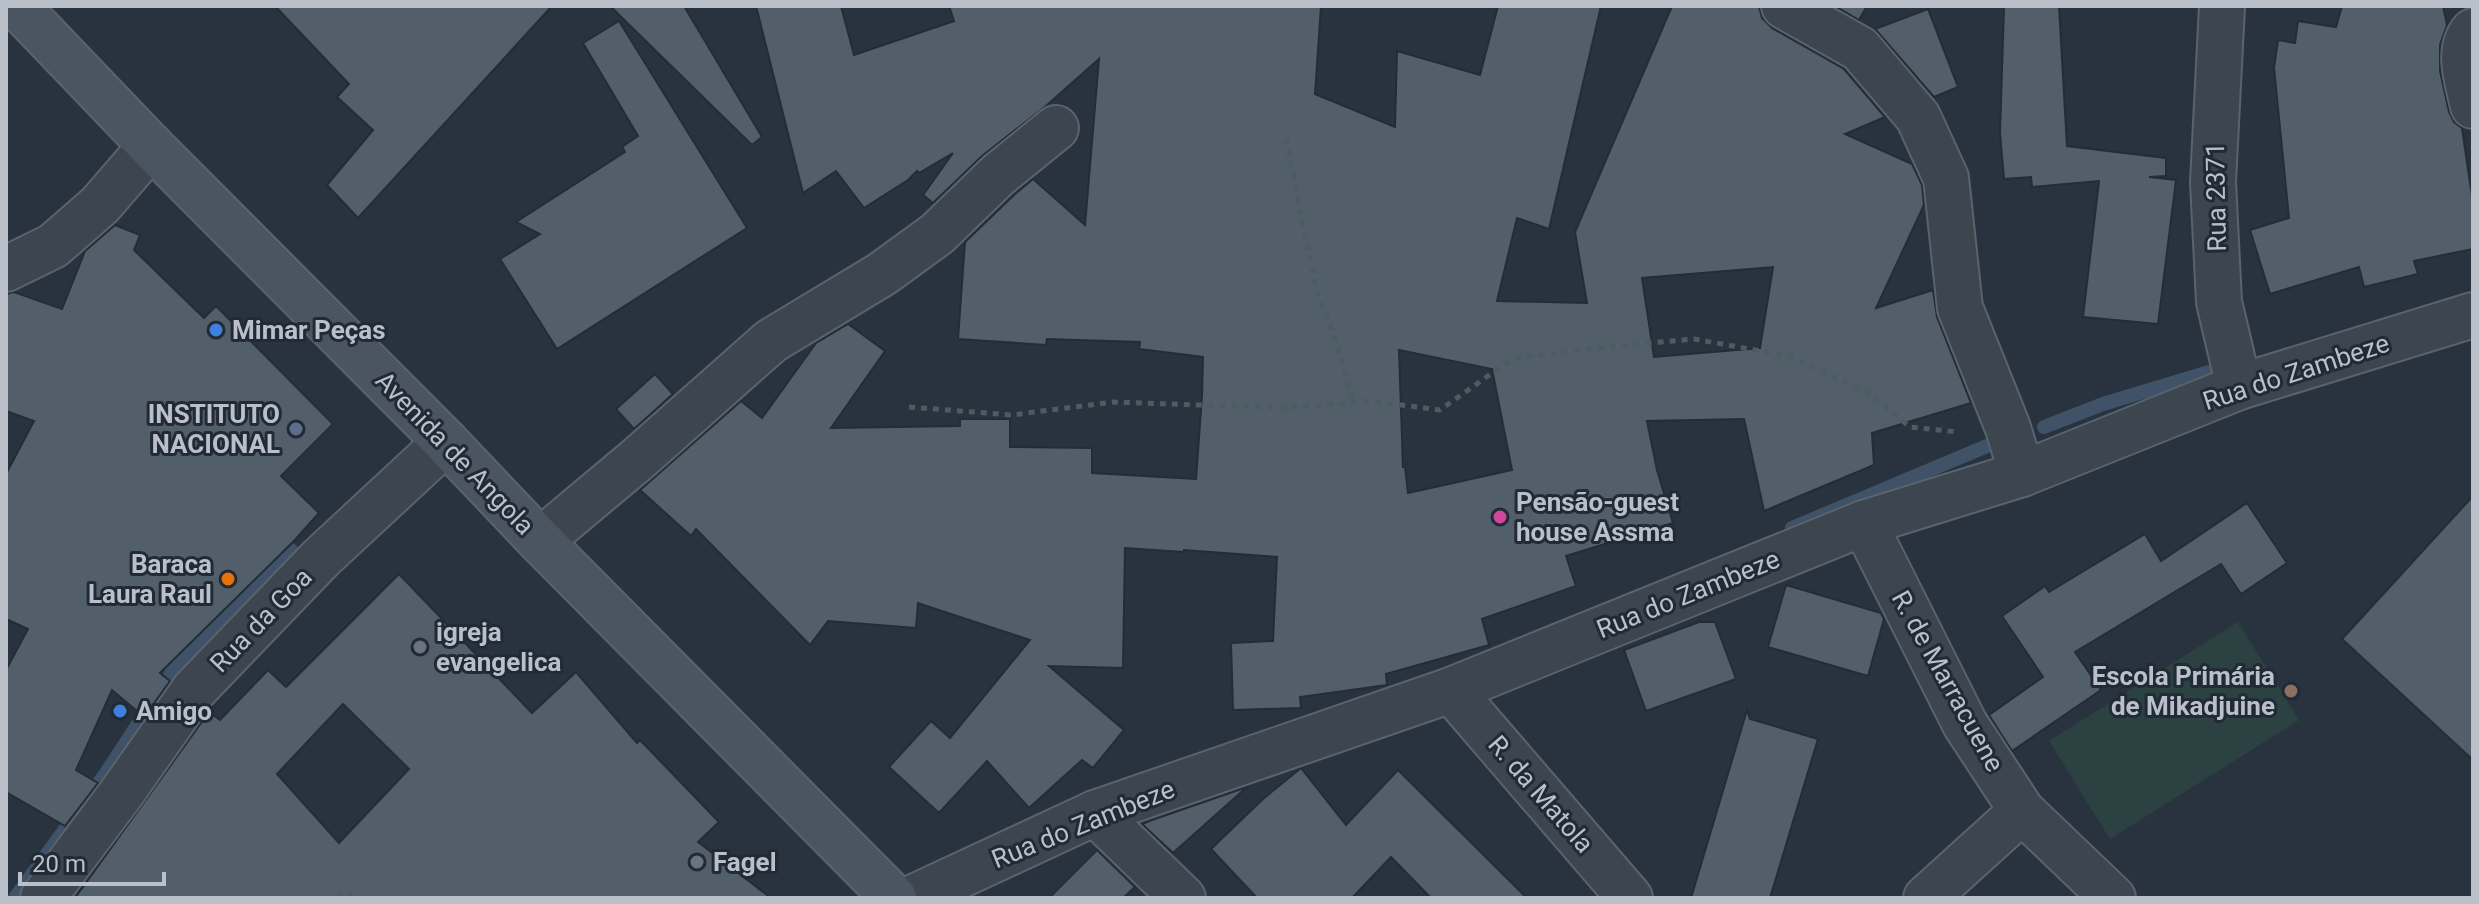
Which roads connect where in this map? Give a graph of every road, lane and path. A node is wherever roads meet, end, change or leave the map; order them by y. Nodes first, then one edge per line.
1 (17, 6) edge
2 (1784, 6) edge
3 (2222, 6) edge
4 (2473, 31) edge
5 (2473, 106) edge
6 (1056, 128) dead end
7 (1286, 138) dead end
8 (151, 146) junction
9 (6, 269) edge
10 (2473, 315) edge
11 (2239, 387) junction
12 (1353, 402) junction
13 (909, 407) dead end
14 (2008, 428) junction
15 (446, 442) junction
16 (2022, 474) junction
17 (1864, 523) junction
18 (540, 541) junction
19 (1451, 690) junction
20 (2022, 811) junction
21 (1095, 813) junction
22 (43, 898) edge
23 (326, 898) edge
24 (351, 898) edge
25 (894, 898) edge
26 (912, 898) edge
27 (1183, 898) edge
28 (1630, 898) edge
29 (1926, 898) edge
30 (2113, 898) edge

1 - 8 main road, Avenida de Angola
2 - 14 street
3 - 11 street, Rua 2371
4 - 5 street
6 - 18 street
7 - 12 path
8 - 9 street
8 - 15 main road, Avenida de Angola
10 - 11 street, Rua do Zambeze
11 - 16 street, Rua do Zambeze
12 - 13 path
12 - 14 path
14 - 16 street
15 - 18 main road, Avenida de Angola
15 - 22 street, Rua da Goa
16 - 17 street, Rua do Zambeze
17 - 19 street, Rua do Zambeze
17 - 20 street, R. de Marracuene
18 - 25 main road, Avenida de Angola
19 - 21 street, Rua do Zambeze
19 - 28 street, R. da Matola
20 - 29 street
20 - 30 street, R. de Marracuene
21 - 26 street, Rua do Zambeze
21 - 27 street
23 - 24 path

